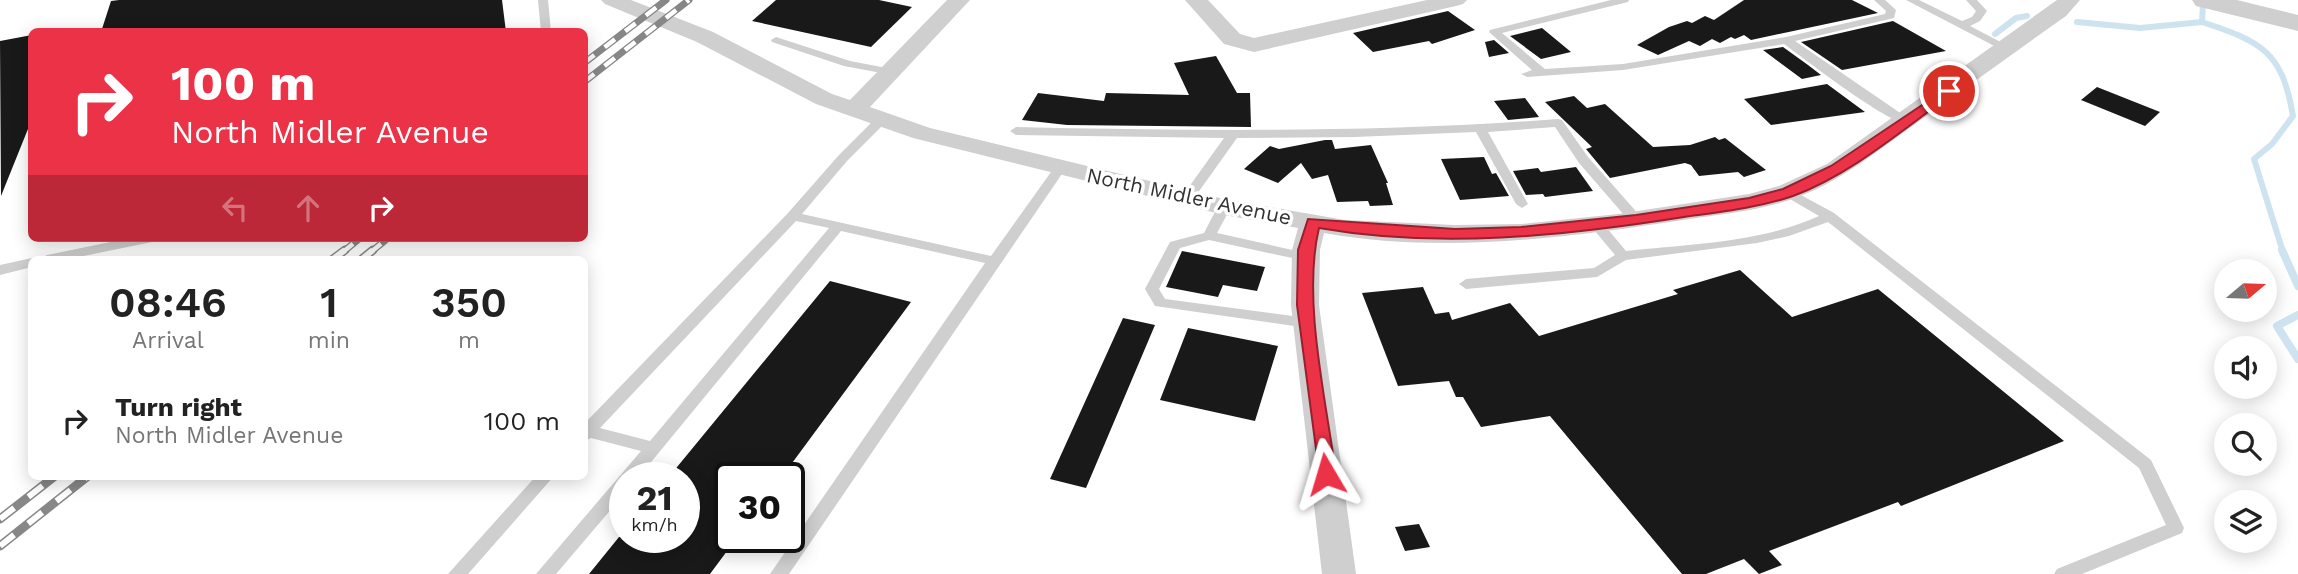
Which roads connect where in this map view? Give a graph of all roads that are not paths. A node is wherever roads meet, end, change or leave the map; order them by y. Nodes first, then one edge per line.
1 (543, 0) edge
2 (612, 0) edge
3 (959, 0) edge
4 (1196, 0) edge
5 (1456, 0) edge
6 (1624, 0) edge
7 (1879, 0) edge
8 (1911, 0) edge
9 (1971, 0) edge
10 (2069, 0) edge
11 (2205, 0) edge
12 (2298, 23) edge
13 (1961, 26) junction
14 (546, 28) edge
15 (776, 40) dead end
16 (1786, 40) junction
17 (2008, 48) junction
18 (892, 72) junction
19 (1542, 73) junction
20 (1527, 74) dead end
21 (854, 110) junction
22 (882, 120) junction
23 (1906, 121) junction
24 (1482, 130) junction
25 (1016, 131) dead end
26 (1232, 136) junction
27 (1060, 168) junction
28 (1788, 192) junction
29 (1187, 198) junction
30 (1522, 204) dead end
31 (1224, 207) junction
32 (793, 216) junction
33 (1829, 216) junction
34 (1636, 220) junction
35 (1313, 222) junction
36 (1596, 225) junction
37 (838, 226) junction
38 (1209, 236) junction
39 (132, 242) edge
40 (62, 256) edge
41 (1623, 256) junction
42 (1306, 257) junction
43 (994, 261) junction
44 (28, 263) edge
45 (0, 270) edge
46 (1466, 284) dead end
47 (1308, 323) junction
48 (588, 431) edge
49 (588, 433) edge
50 (653, 448) junction
51 (641, 462) edge
52 (542, 480) edge
53 (609, 500) edge
54 (457, 574) edge
55 (545, 574) edge
56 (779, 574) edge
57 (1339, 574) edge
58 (2063, 574) edge

1 - 14 lane
2 - 21 street, North Midler Avenue
3 - 18 street
4 - 5 street
6 - 19 lane
7 - 16 lane
8 - 13 lane
9 - 13 lane
10 - 17 street, North Midler Avenue
11 - 12 street
13 - 17 lane
15 - 18 lane
16 - 19 lane
16 - 23 lane
17 - 23 street, North Midler Avenue
18 - 21 street
19 - 20 lane
21 - 22 street, North Midler Avenue
22 - 27 street, North Midler Avenue
22 - 32 lane
23 - 28 street, North Midler Avenue
24 - 26 lane
24 - 30 lane
24 - 34 lane
25 - 26 lane
26 - 29 lane
27 - 29 street, North Midler Avenue
27 - 43 lane
28 - 33 lane
28 - 34 street, North Midler Avenue
29 - 31 street, North Midler Avenue
31 - 35 street, North Midler Avenue
31 - 38 lane
32 - 37 lane
32 - 48 lane
33 - 41 lane
33 - 58 lane
34 - 36 street, North Midler Avenue
35 - 36 street, North Midler Avenue
35 - 42 street
36 - 41 lane
37 - 43 lane
37 - 50 lane
38 - 42 lane
38 - 47 lane
39 - 40 lane
41 - 46 lane
42 - 47 street
43 - 56 lane
44 - 45 lane
47 - 57 street
49 - 50 lane
50 - 51 lane
52 - 54 lane
53 - 55 lane

